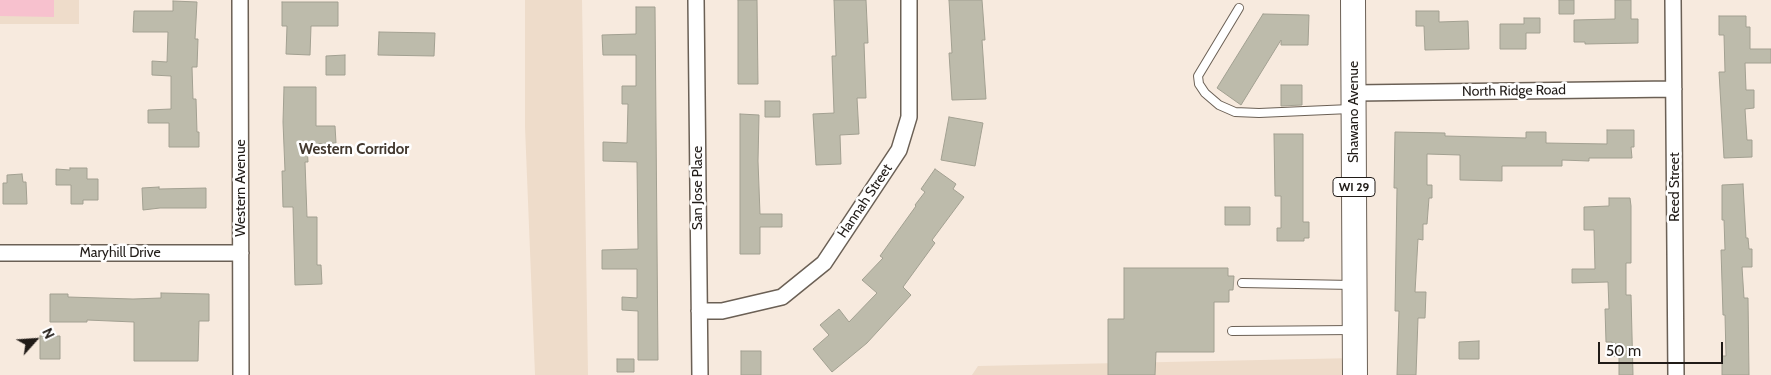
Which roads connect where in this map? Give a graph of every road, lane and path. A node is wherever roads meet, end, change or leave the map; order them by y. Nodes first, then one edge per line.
1 (240, 0) edge
2 (696, 0) edge
3 (909, 0) edge
4 (1353, 0) edge
5 (1673, 0) edge
6 (1239, 8) dead end
7 (1674, 89) junction
8 (1354, 101) junction
9 (0, 253) edge
10 (241, 253) junction
11 (1242, 283) dead end
12 (1354, 285) junction
13 (699, 311) junction
14 (1355, 330) junction
15 (1232, 331) dead end
16 (241, 375) edge
17 (700, 375) edge
18 (1355, 375) edge
19 (1676, 375) edge

1 - 10 street, Western Avenue
2 - 13 street, San Jose Place
3 - 13 street, Hannah Street
4 - 8 main road, Shawano Avenue / WI 29
5 - 7 street, Reed Street
6 - 8 lane
7 - 8 street, North Ridge Road
7 - 19 street, Reed Street
8 - 12 main road, Shawano Avenue / WI 29
9 - 10 street, Maryhill Drive
10 - 16 street, Western Avenue
11 - 12 lane
12 - 14 main road, Shawano Avenue / WI 29
13 - 17 street, San Jose Place
14 - 15 lane
14 - 18 main road, Shawano Avenue / WI 29

